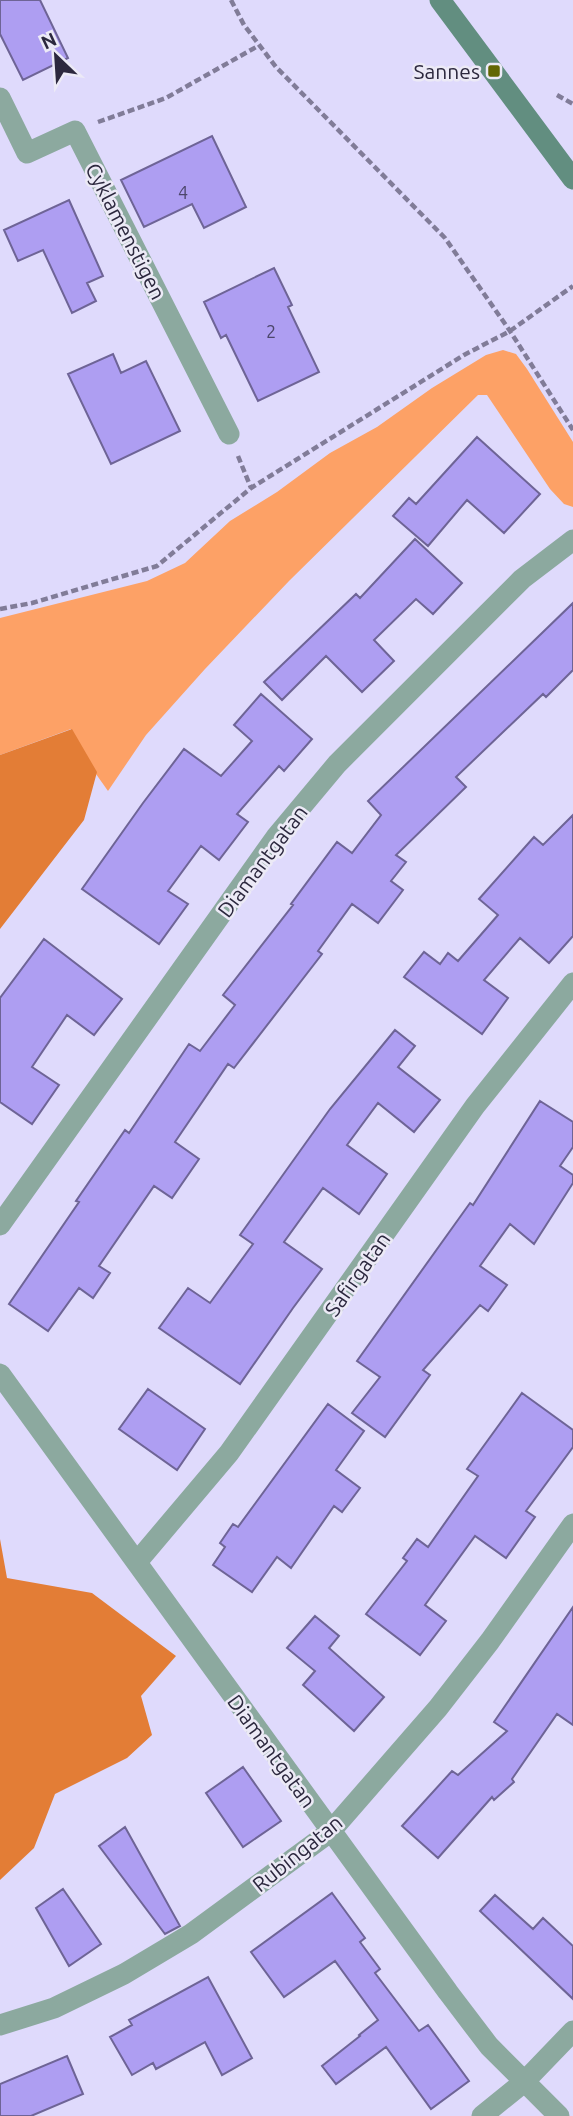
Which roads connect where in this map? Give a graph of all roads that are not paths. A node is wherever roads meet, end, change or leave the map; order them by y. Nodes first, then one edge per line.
1 (440, 0) edge
2 (0, 98) edge
3 (573, 179) edge
4 (229, 435) road end
5 (573, 540) edge
6 (573, 983) edge
7 (0, 1225) edge
8 (0, 1374) edge
9 (573, 1524) edge
10 (137, 1562) junction
11 (330, 1832) junction
12 (0, 2025) edge
13 (573, 2031) edge
14 (524, 2082) junction
15 (482, 2116) edge
16 (558, 2116) edge

1 - 3 main road
2 - 4 street, Cyklamenstigen
5 - 7 street, Diamantgatan
6 - 10 street, Safirgatan
8 - 10 street, Diamantgatan
9 - 11 street, Rubingatan
10 - 11 street, Diamantgatan
11 - 12 street, Rubingatan
11 - 14 street, Diamantgatan
13 - 14 street
14 - 15 street
14 - 16 street, Diamantgatan

